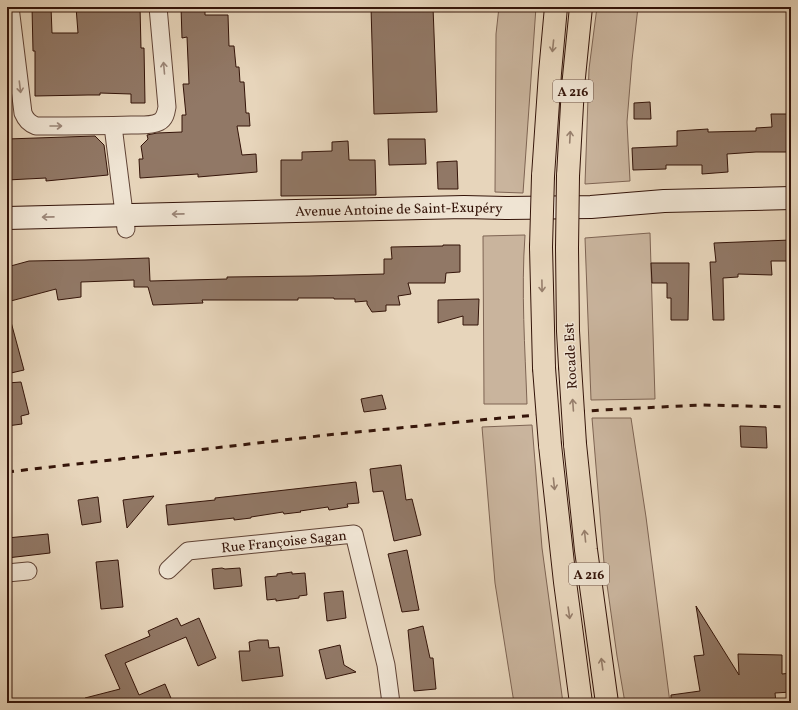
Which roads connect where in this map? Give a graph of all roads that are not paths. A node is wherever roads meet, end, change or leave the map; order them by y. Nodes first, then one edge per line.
1 (10, 7) edge
2 (158, 7) edge
3 (556, 7) edge
4 (581, 7) edge
5 (113, 126) junction
6 (791, 198) edge
7 (791, 212) edge
8 (7, 218) edge
9 (125, 222) junction
10 (7, 232) edge
11 (168, 570) dead end
12 (28, 571) dead end
13 (7, 573) edge
14 (391, 703) edge
15 (581, 703) edge
16 (607, 703) edge

1 -> 5 street
5 -> 2 street
3 -> 15 highway, Rocade Est / A 216, bridge
16 -> 4 highway, Rocade Est / A 216, bridge
5 - 9 street
6 -> 9 main road, Avenue Antoine de Saint-Exupéry
7 - 9 main road, Avenue Antoine de Saint-Exupéry
9 -> 8 main road, Avenue Antoine de Saint-Exupéry
9 - 10 main road, Avenue Antoine de Saint-Exupéry
11 - 14 street, Rue Françoise Sagan
12 - 13 street

